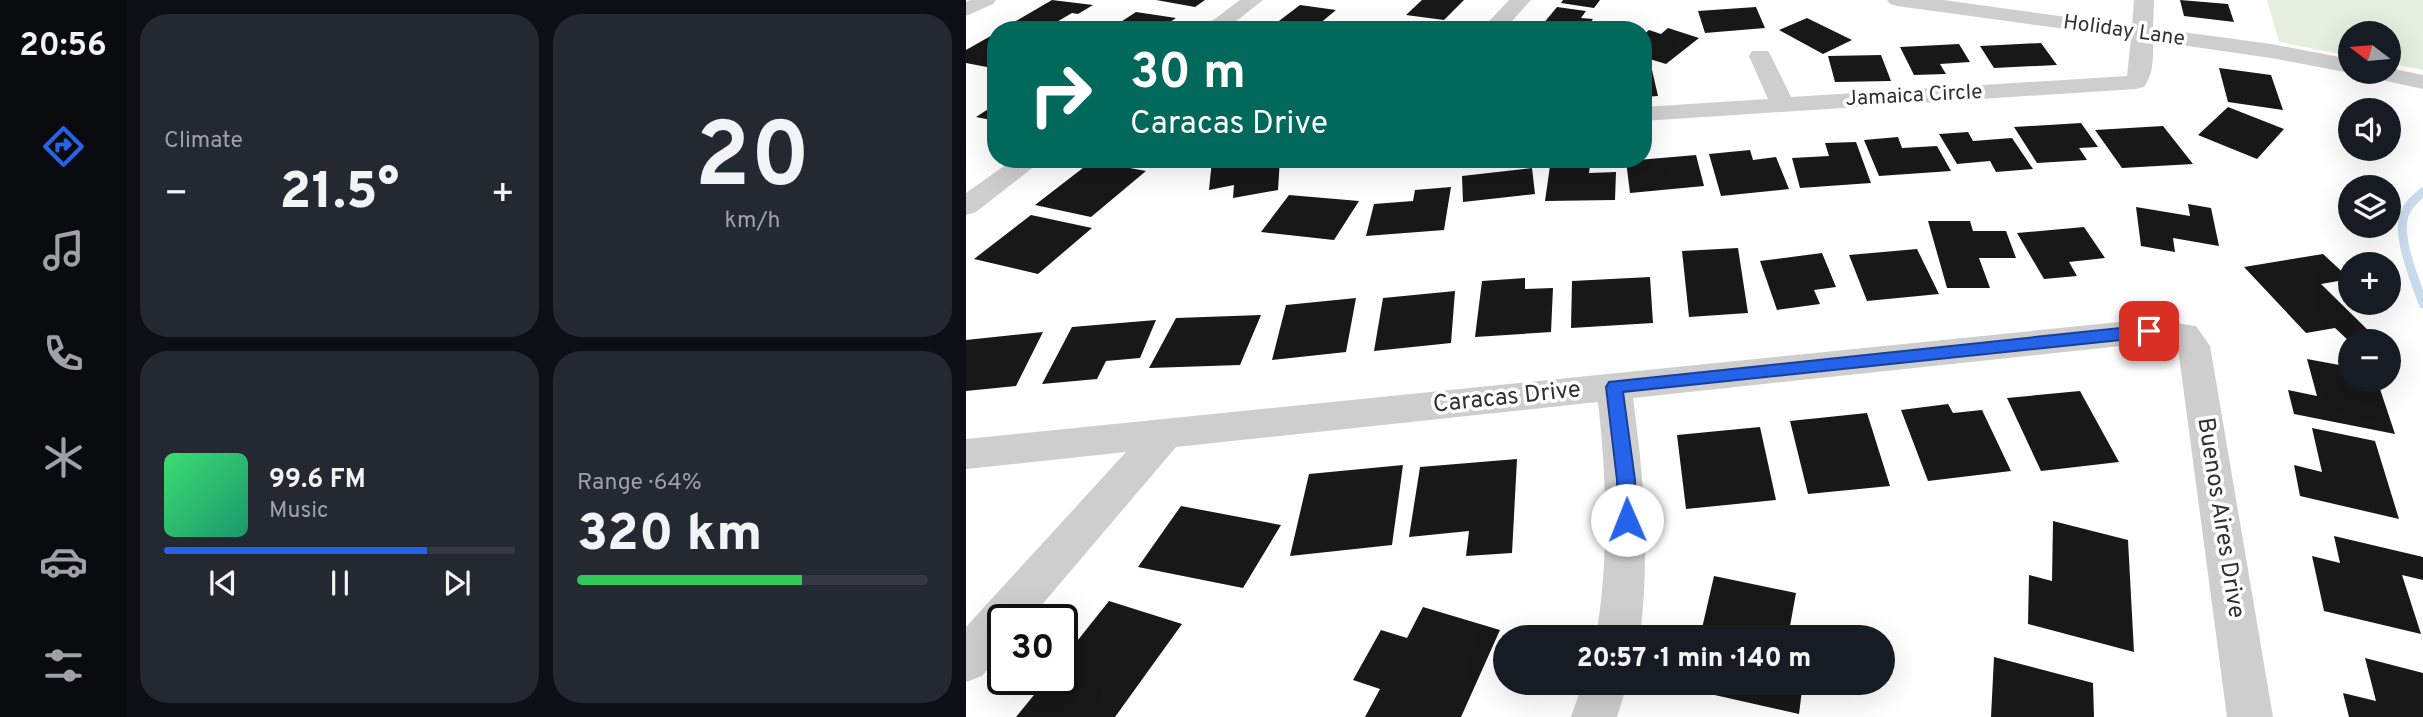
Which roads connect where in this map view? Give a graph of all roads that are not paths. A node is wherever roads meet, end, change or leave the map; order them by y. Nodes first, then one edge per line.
1 (986, 0) edge
2 (1253, 0) edge
3 (1521, 0) edge
4 (1897, 0) edge
5 (2144, 0) edge
6 (966, 10) edge
7 (1224, 21) edge
8 (1501, 21) edge
9 (2143, 34) junction
10 (1760, 56) dead end
11 (2338, 64) edge
12 (2401, 77) edge
13 (2423, 82) edge
14 (1782, 103) junction
15 (1652, 113) edge
16 (1017, 168) edge
17 (971, 198) edge
18 (2172, 332) joint
19 (1614, 387) junction
20 (1165, 434) junction
21 (966, 454) edge
22 (1620, 625) edge
23 (966, 660) edge
24 (1602, 695) edge
25 (1594, 717) edge
26 (2250, 717) edge

1 - 6 street
2 - 7 street
3 - 8 street
4 - 9 street, Holiday Lane
5 - 9 street
9 - 11 street, Holiday Lane
9 - 14 street, Jamaica Circle
10 - 14 street
12 - 13 street
14 - 15 street, Jamaica Circle
16 - 17 street
18 - 19 street, Caracas Drive
18 - 26 street, Buenos Aires Drive
19 - 20 street, Caracas Drive
19 - 22 street
20 - 21 street, Caracas Drive
20 - 23 street
24 - 25 street

